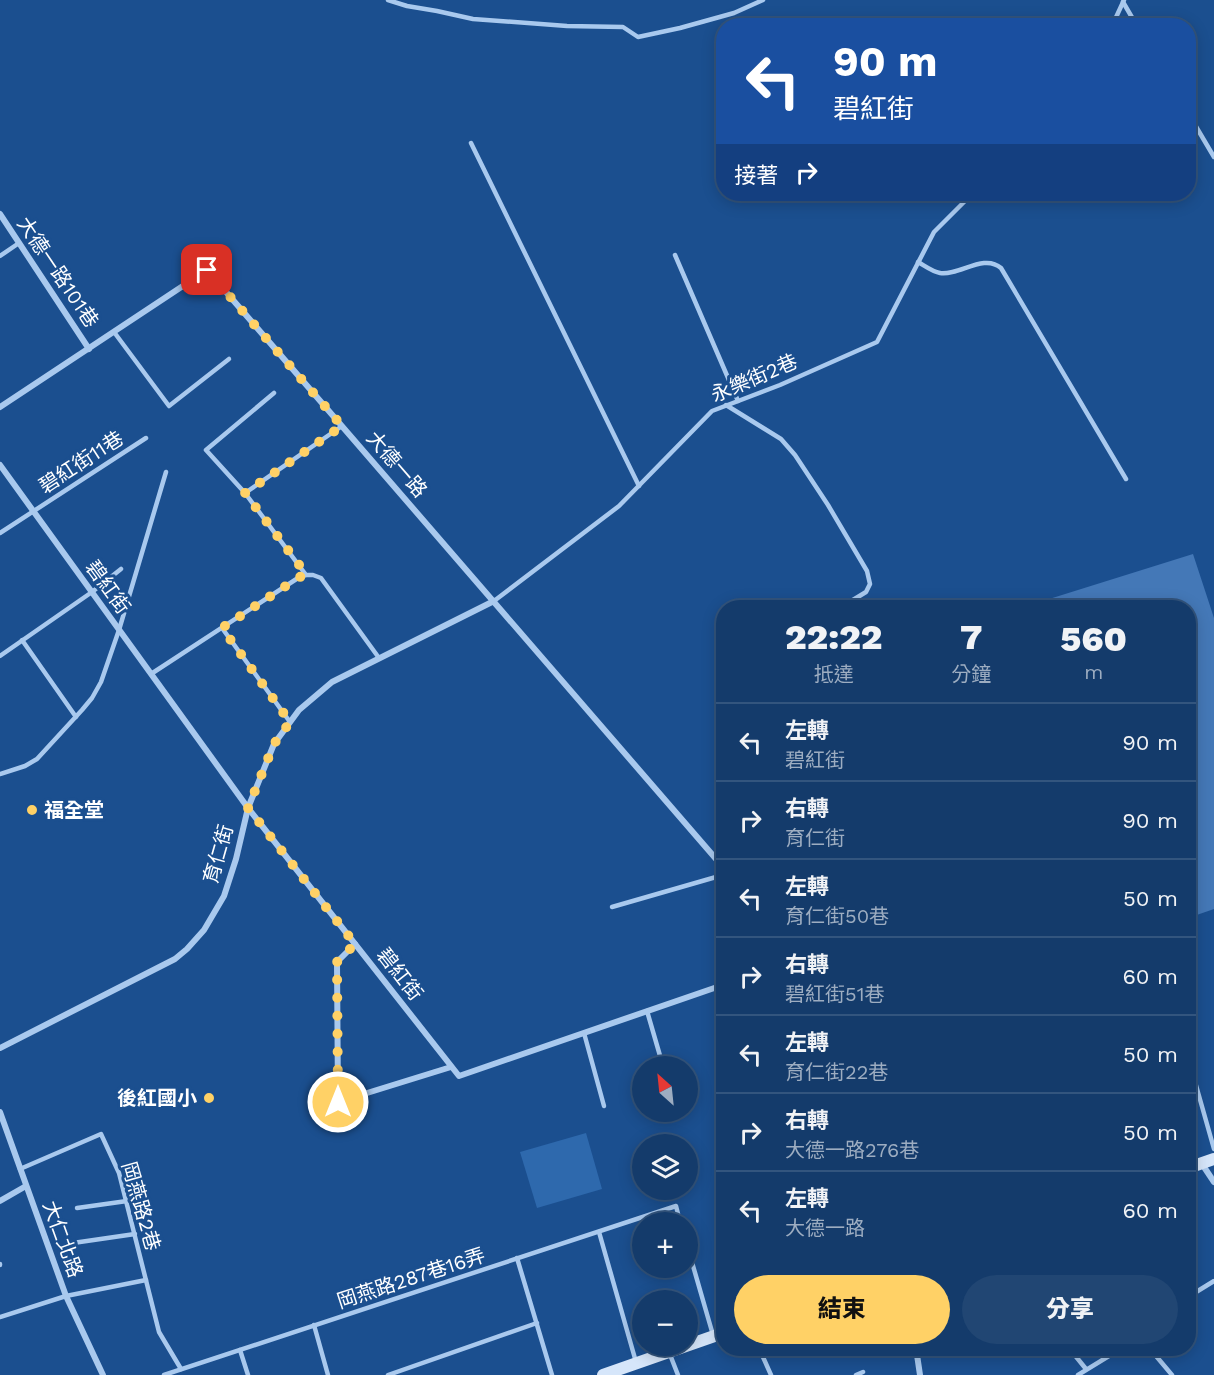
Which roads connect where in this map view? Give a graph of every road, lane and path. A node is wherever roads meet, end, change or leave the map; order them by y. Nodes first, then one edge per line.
1 (388, 0) edge
2 (763, 0) edge
3 (1124, 1) edge
4 (1116, 18) edge
5 (1133, 18) edge
6 (1196, 127) edge
7 (471, 143) dead end
8 (1214, 157) edge
9 (965, 201) edge
10 (0, 214) edge
11 (19, 243) junction
12 (675, 255) dead end
13 (0, 256) edge
14 (918, 262) junction
15 (114, 332) junction
16 (89, 348) junction
17 (229, 359) dead end
18 (274, 393) dead end
19 (738, 401) junction
20 (726, 405) junction
21 (0, 407) edge
22 (342, 426) junction
23 (146, 438) dead end
24 (0, 465) edge
25 (166, 472) dead end
26 (1126, 479) dead end
27 (639, 486) junction
28 (245, 493) junction
29 (33, 511) junction
30 (0, 533) edge
31 (121, 569) dead end
32 (306, 574) junction
33 (92, 592) junction
34 (853, 600) edge
35 (494, 601) junction
36 (222, 628) junction
37 (119, 630) junction
38 (22, 640) junction
39 (0, 656) edge
40 (379, 658) junction
41 (151, 674) junction
42 (76, 717) junction
43 (290, 722) junction
44 (0, 774) edge
45 (248, 808) junction
46 (716, 859) edge
47 (716, 877) edge
48 (612, 907) dead end
49 (355, 944) junction
50 (716, 988) edge
51 (647, 1011) junction
52 (584, 1033) junction
53 (0, 1048) edge
54 (660, 1056) edge
55 (451, 1066) junction
56 (1196, 1085) edge
57 (604, 1106) dead end
58 (0, 1112) edge
59 (1214, 1149) edge
60 (1208, 1161) edge
61 (20, 1168) junction
62 (1214, 1182) edge
63 (26, 1186) junction
64 (0, 1201) edge
65 (127, 1201) junction
66 (77, 1208) dead end
67 (658, 1212) edge
68 (678, 1212) edge
69 (632, 1221) edge
70 (599, 1232) junction
71 (135, 1234) junction
72 (73, 1243) dead end
73 (517, 1258) junction
74 (698, 1277) edge
75 (146, 1280) junction
76 (1214, 1281) edge
77 (1196, 1292) edge
78 (66, 1296) junction
79 (0, 1317) edge
80 (537, 1323) junction
81 (314, 1325) junction
82 (716, 1329) edge
83 (716, 1336) edge
84 (698, 1342) edge
85 (240, 1350) junction
86 (657, 1356) edge
87 (671, 1356) edge
88 (763, 1356) edge
89 (917, 1356) edge
90 (1075, 1356) edge
91 (1108, 1356) edge
92 (1156, 1356) edge
93 (636, 1363) junction
94 (182, 1369) junction
95 (1086, 1369) junction
96 (863, 1372) dead end
97 (103, 1375) edge
98 (164, 1375) edge
99 (248, 1375) edge
100 (328, 1375) edge
101 (388, 1375) edge
102 (552, 1375) edge
103 (603, 1375) edge
104 (678, 1375) edge
105 (771, 1375) edge
106 (855, 1375) edge
107 (920, 1375) edge
108 (1078, 1375) edge
109 (1172, 1375) edge

1 - 2 lane
3 - 4 lane
3 - 5 lane
6 - 8 lane
7 - 27 lane
9 - 14 lane, 永樂街2巷
10 - 11 street, 大德一路101巷
11 - 13 lane
11 - 16 street, 大德一路101巷
12 - 19 lane
14 - 19 lane, 永樂街2巷
14 - 26 lane
15 - 16 street, 大德一路
15 - 17 lane
15 - 22 street, 大德一路
16 - 21 street, 大德一路
18 - 28 lane
19 - 20 lane, 永樂街2巷
20 - 27 lane, 永樂街2巷
20 - 34 lane
22 - 28 lane
22 - 35 street, 大德一路
23 - 29 lane, 碧紅街11巷
24 - 29 street, 碧紅街
25 - 37 lane
27 - 35 lane, 永樂街2巷
28 - 32 lane
29 - 30 lane, 碧紅街11巷
29 - 33 street, 碧紅街
31 - 33 lane
32 - 36 lane
32 - 40 lane
33 - 37 street, 碧紅街
33 - 38 lane
35 - 40 street, 育仁街
35 - 46 street, 大德一路
36 - 41 lane
36 - 43 lane
37 - 41 street, 碧紅街
37 - 42 lane
38 - 39 lane
38 - 42 lane
40 - 43 street, 育仁街
41 - 45 street, 碧紅街
42 - 44 lane
43 - 45 street, 育仁街
45 - 49 street, 碧紅街
45 - 53 street, 育仁街
47 - 48 lane
49 - 55 street, 碧紅街
49 - 55 street
50 - 51 street
51 - 52 street
51 - 54 lane
52 - 55 street
52 - 57 lane
56 - 59 lane
58 - 61 street, 大仁北路
60 - 62 street
61 - 63 street, 大仁北路
61 - 65 lane, 岡燕路2巷
63 - 64 street
63 - 78 street, 大仁北路
65 - 66 lane
65 - 71 lane, 岡燕路2巷
67 - 68 lane, 岡燕路287巷16弄
69 - 70 lane, 岡燕路287巷16弄
70 - 73 lane, 岡燕路287巷16弄
70 - 93 lane
71 - 72 lane
71 - 75 lane, 岡燕路2巷
73 - 80 lane
73 - 81 lane, 岡燕路287巷16弄
74 - 82 lane
75 - 78 lane
75 - 94 lane, 岡燕路2巷
76 - 77 lane
78 - 79 lane
78 - 97 street, 大仁北路
80 - 101 lane
80 - 102 lane
81 - 85 lane, 岡燕路287巷16弄
81 - 100 lane
83 - 84 street
85 - 94 lane, 岡燕路287巷16弄
85 - 99 lane
86 - 93 street
87 - 104 lane
88 - 105 lane
89 - 107 street
90 - 95 lane
91 - 95 lane
92 - 109 lane
93 - 103 street
94 - 98 lane, 岡燕路287巷16弄
95 - 108 lane
96 - 106 lane

